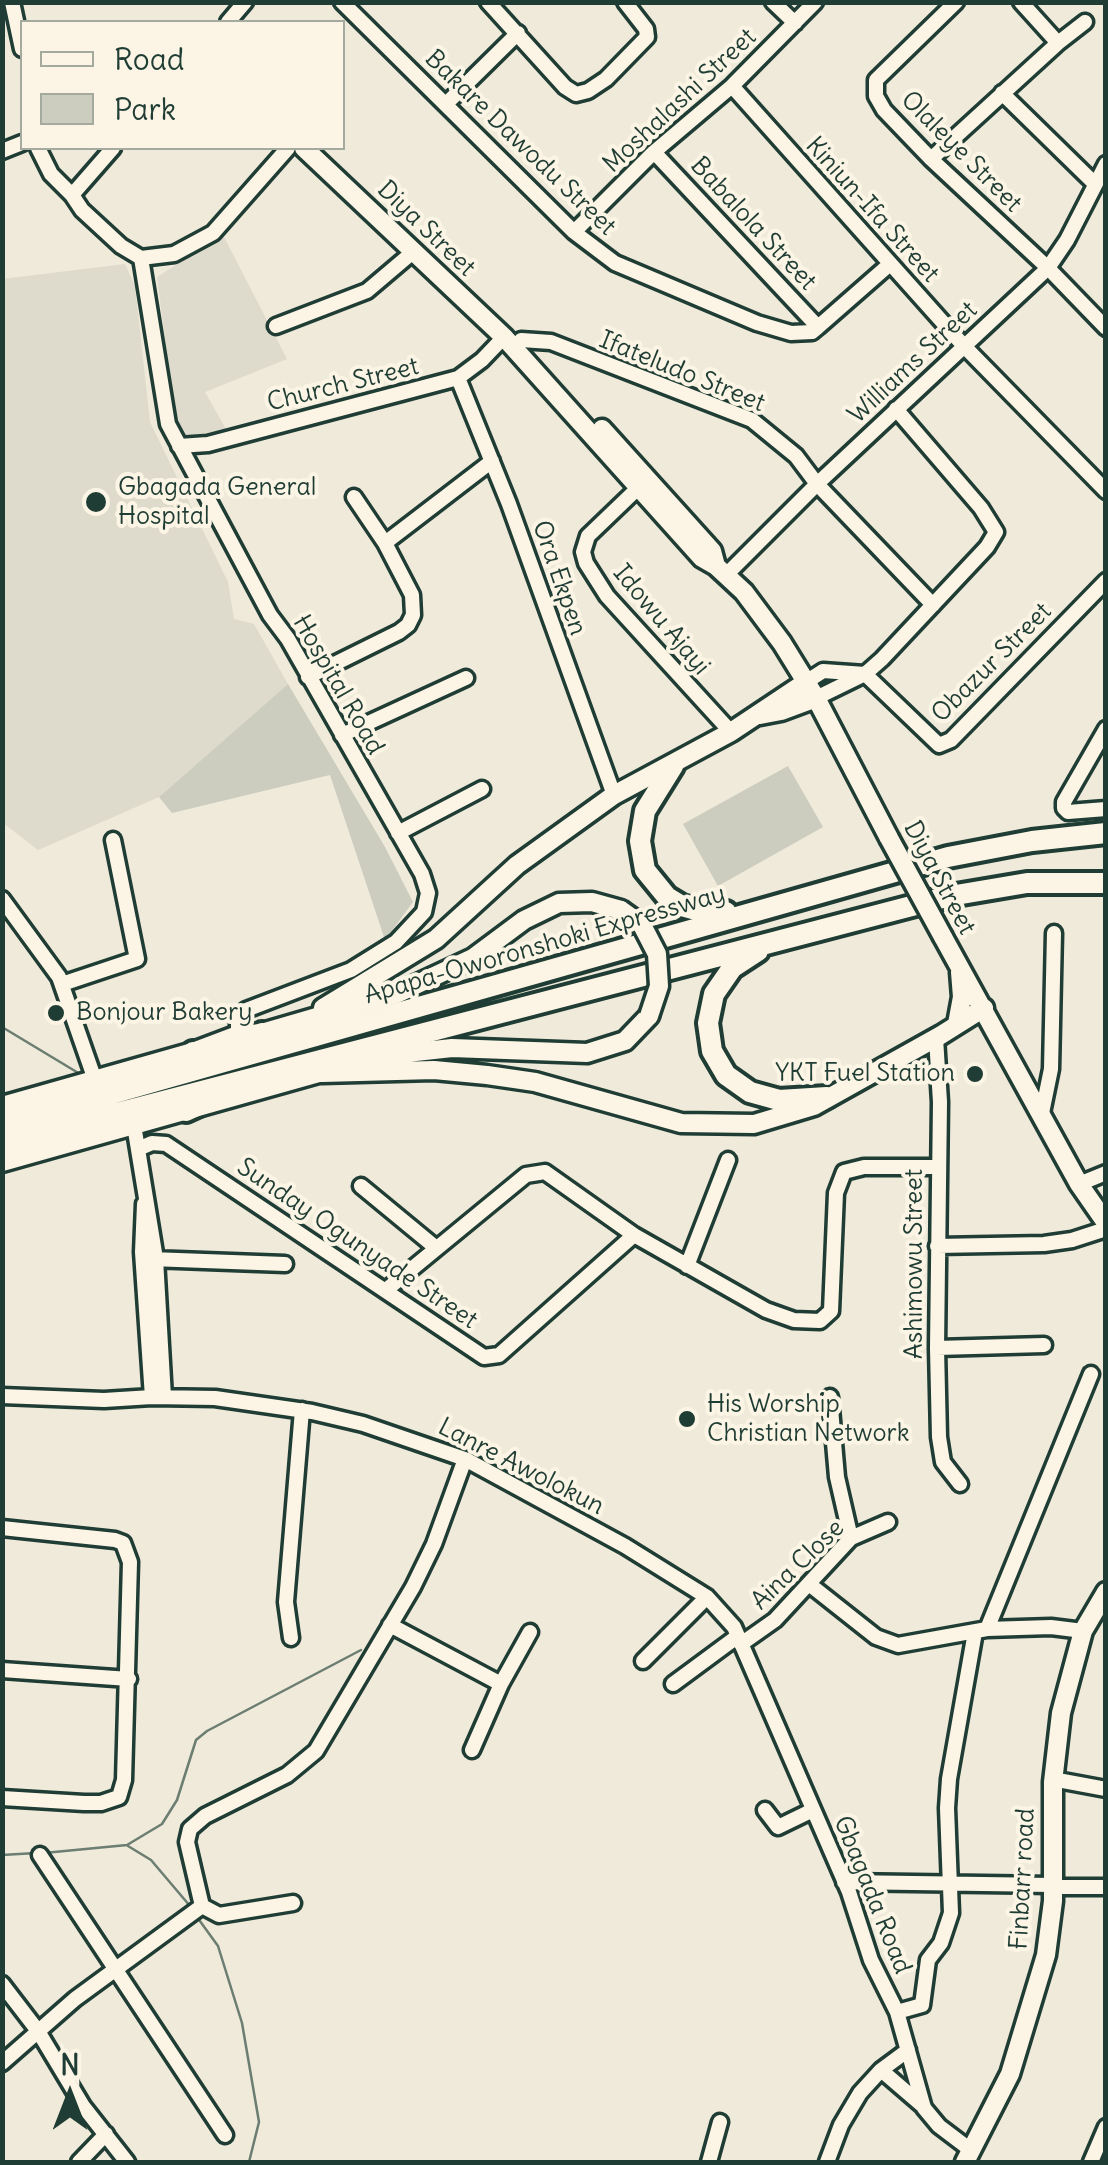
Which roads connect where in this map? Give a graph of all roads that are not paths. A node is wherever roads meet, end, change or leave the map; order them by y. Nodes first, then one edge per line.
1 (12, 2) edge
2 (342, 2) edge
3 (488, 2) edge
4 (625, 2) edge
5 (773, 2) edge
6 (815, 2) edge
7 (956, 2) edge
8 (1021, 2) edge
9 (1086, 22) dead end
10 (795, 23) junction
11 (518, 33) junction
12 (20, 37) edge
13 (1058, 43) junction
14 (732, 86) junction
15 (1002, 93) junction
16 (446, 104) junction
17 (39, 150) edge
18 (111, 150) edge
19 (286, 150) edge
20 (306, 150) edge
21 (323, 150) edge
22 (654, 152) junction
23 (930, 159) junction
24 (1101, 176) edge
25 (72, 195) junction
26 (574, 232) junction
27 (413, 252) junction
28 (141, 258) junction
29 (890, 264) junction
30 (1048, 268) junction
31 (276, 326) dead end
32 (818, 328) junction
33 (1106, 328) edge
34 (513, 339) junction
35 (963, 345) junction
36 (458, 378) junction
37 (896, 410) junction
38 (179, 446) junction
39 (492, 461) junction
40 (817, 484) junction
41 (638, 488) junction
42 (1106, 491) edge
43 (354, 498) dead end
44 (385, 543) junction
45 (721, 570) junction
46 (1106, 581) edge
47 (933, 606) junction
48 (782, 643) junction
49 (865, 674) junction
50 (308, 676) junction
51 (466, 678) dead end
52 (811, 690) junction
53 (778, 698) junction
54 (754, 716) junction
55 (1106, 729) edge
56 (731, 732) junction
57 (342, 735) junction
58 (673, 766) junction
59 (482, 790) dead end
60 (614, 795) junction
61 (1106, 809) edge
62 (1106, 832) edge
63 (398, 833) junction
64 (113, 840) dead end
65 (1106, 884) edge
66 (801, 896) junction
67 (2, 899) edge
68 (821, 928) junction
69 (1054, 932) dead end
70 (959, 967) junction
71 (62, 984) junction
72 (988, 1013) junction
73 (296, 1022) junction
74 (957, 1024) junction
75 (939, 1037) junction
76 (267, 1041) junction
77 (236, 1044) junction
78 (197, 1061) junction
79 (322, 1073) junction
80 (279, 1078) junction
81 (95, 1080) junction
82 (827, 1097) junction
83 (184, 1103) junction
84 (2, 1106) edge
85 (1042, 1114) junction
86 (2, 1125) edge
87 (134, 1125) junction
88 (2, 1143) edge
89 (138, 1148) junction
90 (728, 1160) dead end
91 (2, 1162) edge
92 (938, 1166) junction
93 (1106, 1173) edge
94 (1079, 1184) junction
95 (361, 1186) dead end
96 (1106, 1226) edge
97 (634, 1235) junction
98 (937, 1246) junction
99 (435, 1247) junction
100 (149, 1259) junction
101 (286, 1264) dead end
102 (687, 1266) junction
103 (386, 1290) junction
104 (1044, 1346) dead end
105 (936, 1348) junction
106 (1090, 1374) dead end
107 (2, 1396) edge
108 (158, 1397) junction
109 (830, 1398) dead end
110 (302, 1410) junction
111 (465, 1459) junction
112 (960, 1484) dead end
113 (888, 1522) dead end
114 (2, 1528) edge
115 (851, 1538) junction
116 (809, 1584) junction
117 (1106, 1592) edge
118 (707, 1597) junction
119 (1106, 1611) edge
120 (390, 1625) junction
121 (981, 1631) junction
122 (1084, 1631) junction
123 (530, 1632) dead end
124 (291, 1638) dead end
125 (740, 1640) junction
126 (643, 1661) dead end
127 (2, 1670) edge
128 (129, 1678) junction
129 (500, 1684) junction
130 (672, 1684) dead end
131 (472, 1750) dead end
132 (1063, 1781) junction
133 (1106, 1789) edge
134 (2, 1798) edge
135 (765, 1810) dead end
136 (812, 1810) junction
137 (40, 1855) dead end
138 (844, 1882) junction
139 (951, 1884) junction
140 (1057, 1886) junction
141 (1106, 1886) edge
142 (293, 1903) dead end
143 (194, 1912) junction
144 (115, 1968) junction
145 (2, 1984) edge
146 (896, 2012) junction
147 (38, 2032) junction
148 (908, 2050) junction
149 (2, 2063) edge
150 (881, 2070) junction
151 (924, 2108) junction
152 (720, 2122) dead end
153 (1106, 2126) edge
154 (106, 2134) junction
155 (225, 2135) dead end
156 (971, 2159) edge
157 (78, 2162) edge
158 (127, 2162) edge
159 (709, 2162) edge
160 (827, 2162) edge
161 (1091, 2162) edge

1 - 12 street
2 - 16 street, Bakare Dawodu Street
3 - 11 street
4 - 11 street
5 - 10 street
6 - 10 street, Moshalashi Street
7 - 23 street, Olaleye Street
8 - 13 street
9 - 13 street
10 - 14 street, Moshalashi Street
11 - 16 street
13 - 15 street
14 - 22 street, Moshalashi Street
14 - 29 street, Kiniun-Ifa Street
15 - 23 street
15 - 24 street
16 - 26 street, Bakare Dawodu Street
17 - 25 street
18 - 25 street
19 - 28 street
20 - 27 main road, Diya Street
21 - 34 main road, Diya Street
22 - 26 street, Moshalashi Street
22 - 32 street, Babalola Street
23 - 30 street, Olaleye Street
24 - 30 street, Williams Street
25 - 28 street
26 - 32 street, Bakare Dawodu Street
27 - 31 street
27 - 34 main road, Diya Street
28 - 38 street, Hospital Road
29 - 32 street
29 - 35 street, Kiniun-Ifa Street
30 - 33 street, Olaleye Street
30 - 35 street, Williams Street
34 - 36 street, Church Street
34 - 40 street, Ifateludo Street
34 - 41 main road, Diya Street
34 - 45 main road, Diya Street
35 - 37 street, Williams Street
35 - 42 street, Kiniun-Ifa Street
36 - 38 street, Church Street
36 - 39 street, Ora Ekpen
37 - 40 street, Williams Street
37 - 47 street
38 - 50 street, Hospital Road
39 - 44 street
39 - 60 street, Ora Ekpen
40 - 45 street, Williams Street
40 - 47 street, Ifateludo Street
41 - 45 main road, Diya Street
41 - 56 street, Idowu Ajayi
43 - 44 street
44 - 50 street
45 - 48 main road, Diya Street
46 - 49 street, Obazur Street
47 - 49 street
48 - 52 main road, Diya Street
48 - 53 main road
49 - 52 street
50 - 57 street, Hospital Road
51 - 57 street
52 - 53 main road
52 - 54 main road
52 - 70 main road, Diya Street, bridge
53 - 54 main road
54 - 56 main road
55 - 61 street
56 - 58 main road
57 - 63 street, Hospital Road
58 - 60 main road
58 - 66 highway
59 - 63 street
60 - 73 main road
62 - 66 highway, Apapa-Oworonshoki Expressway
63 - 77 street, Hospital Road
64 - 71 street
65 - 68 highway, Apapa-Oworonshoki Expressway
66 - 76 highway, Apapa-Oworonshoki Expressway
67 - 71 street
68 - 80 highway, Apapa-Oworonshoki Expressway
68 - 82 highway
69 - 85 street
70 - 72 main road, Diya Street
70 - 74 main road
71 - 81 street
72 - 74 main road
72 - 75 main road
72 - 85 main road, Diya Street
73 - 76 main road, Apapa-Oworonshoki Expressway
73 - 79 main road, bridge
74 - 75 main road
75 - 82 main road
75 - 92 street, Ashimowu Street
76 - 77 highway
76 - 78 highway, Apapa-Oworonshoki Expressway
77 - 78 highway
78 - 81 main road, Apapa-Oworonshoki Expressway
78 - 86 highway, Apapa-Oworonshoki Expressway
79 - 80 main road, Apapa-Oworonshoki Expressway
79 - 82 main road
80 - 83 highway, Apapa-Oworonshoki Expressway
80 - 83 highway
81 - 84 main road, Apapa-Oworonshoki Expressway
83 - 87 main road, Apapa-Oworonshoki Expressway
83 - 88 highway, Apapa-Oworonshoki Expressway
85 - 94 main road, Diya Street
87 - 89 street
87 - 91 main road, Apapa-Oworonshoki Expressway
89 - 100 street
89 - 103 street, Sunday Ogunyade Street
90 - 102 street
92 - 98 street, Ashimowu Street
92 - 102 street
93 - 94 street
94 - 96 main road, Diya Street
95 - 99 street
96 - 98 street
97 - 99 street
97 - 102 street
97 - 103 street, Sunday Ogunyade Street
98 - 105 street, Ashimowu Street
99 - 103 street
100 - 101 street
100 - 108 street
104 - 105 street
105 - 112 street, Ashimowu Street
106 - 121 street
107 - 108 street, Lanre Awolokun
108 - 110 street, Lanre Awolokun
109 - 115 street
110 - 111 street, Lanre Awolokun
110 - 124 street
111 - 118 street, Lanre Awolokun
111 - 120 street
113 - 115 street, Aina Close
114 - 128 street
115 - 116 street, Aina Close
116 - 121 street
116 - 125 street, Aina Close
117 - 122 main road, Finbarr road
118 - 125 street, Lanre Awolokun
118 - 126 street
119 - 132 main road, Finbarr road
120 - 129 street
120 - 143 street
121 - 122 street
121 - 139 street
122 - 140 main road, Finbarr road
123 - 129 street
125 - 130 street, Aina Close
125 - 136 street, Gbagada Road
127 - 128 street
128 - 134 street
129 - 131 street
132 - 133 street
132 - 140 main road, Finbarr road
135 - 136 street
136 - 138 street, Gbagada Road
137 - 144 street
138 - 139 street
138 - 146 street, Gbagada Road
139 - 140 street
139 - 146 street
140 - 141 street
140 - 156 main road, Finbarr road
142 - 143 street
143 - 144 street
144 - 147 street
144 - 155 street
145 - 147 street
146 - 148 street, Gbagada Road
147 - 149 street
147 - 154 street
148 - 150 street
148 - 151 street, Gbagada Road
150 - 151 street
150 - 160 street
151 - 156 street
152 - 159 street
153 - 161 street
154 - 157 street
154 - 158 street

